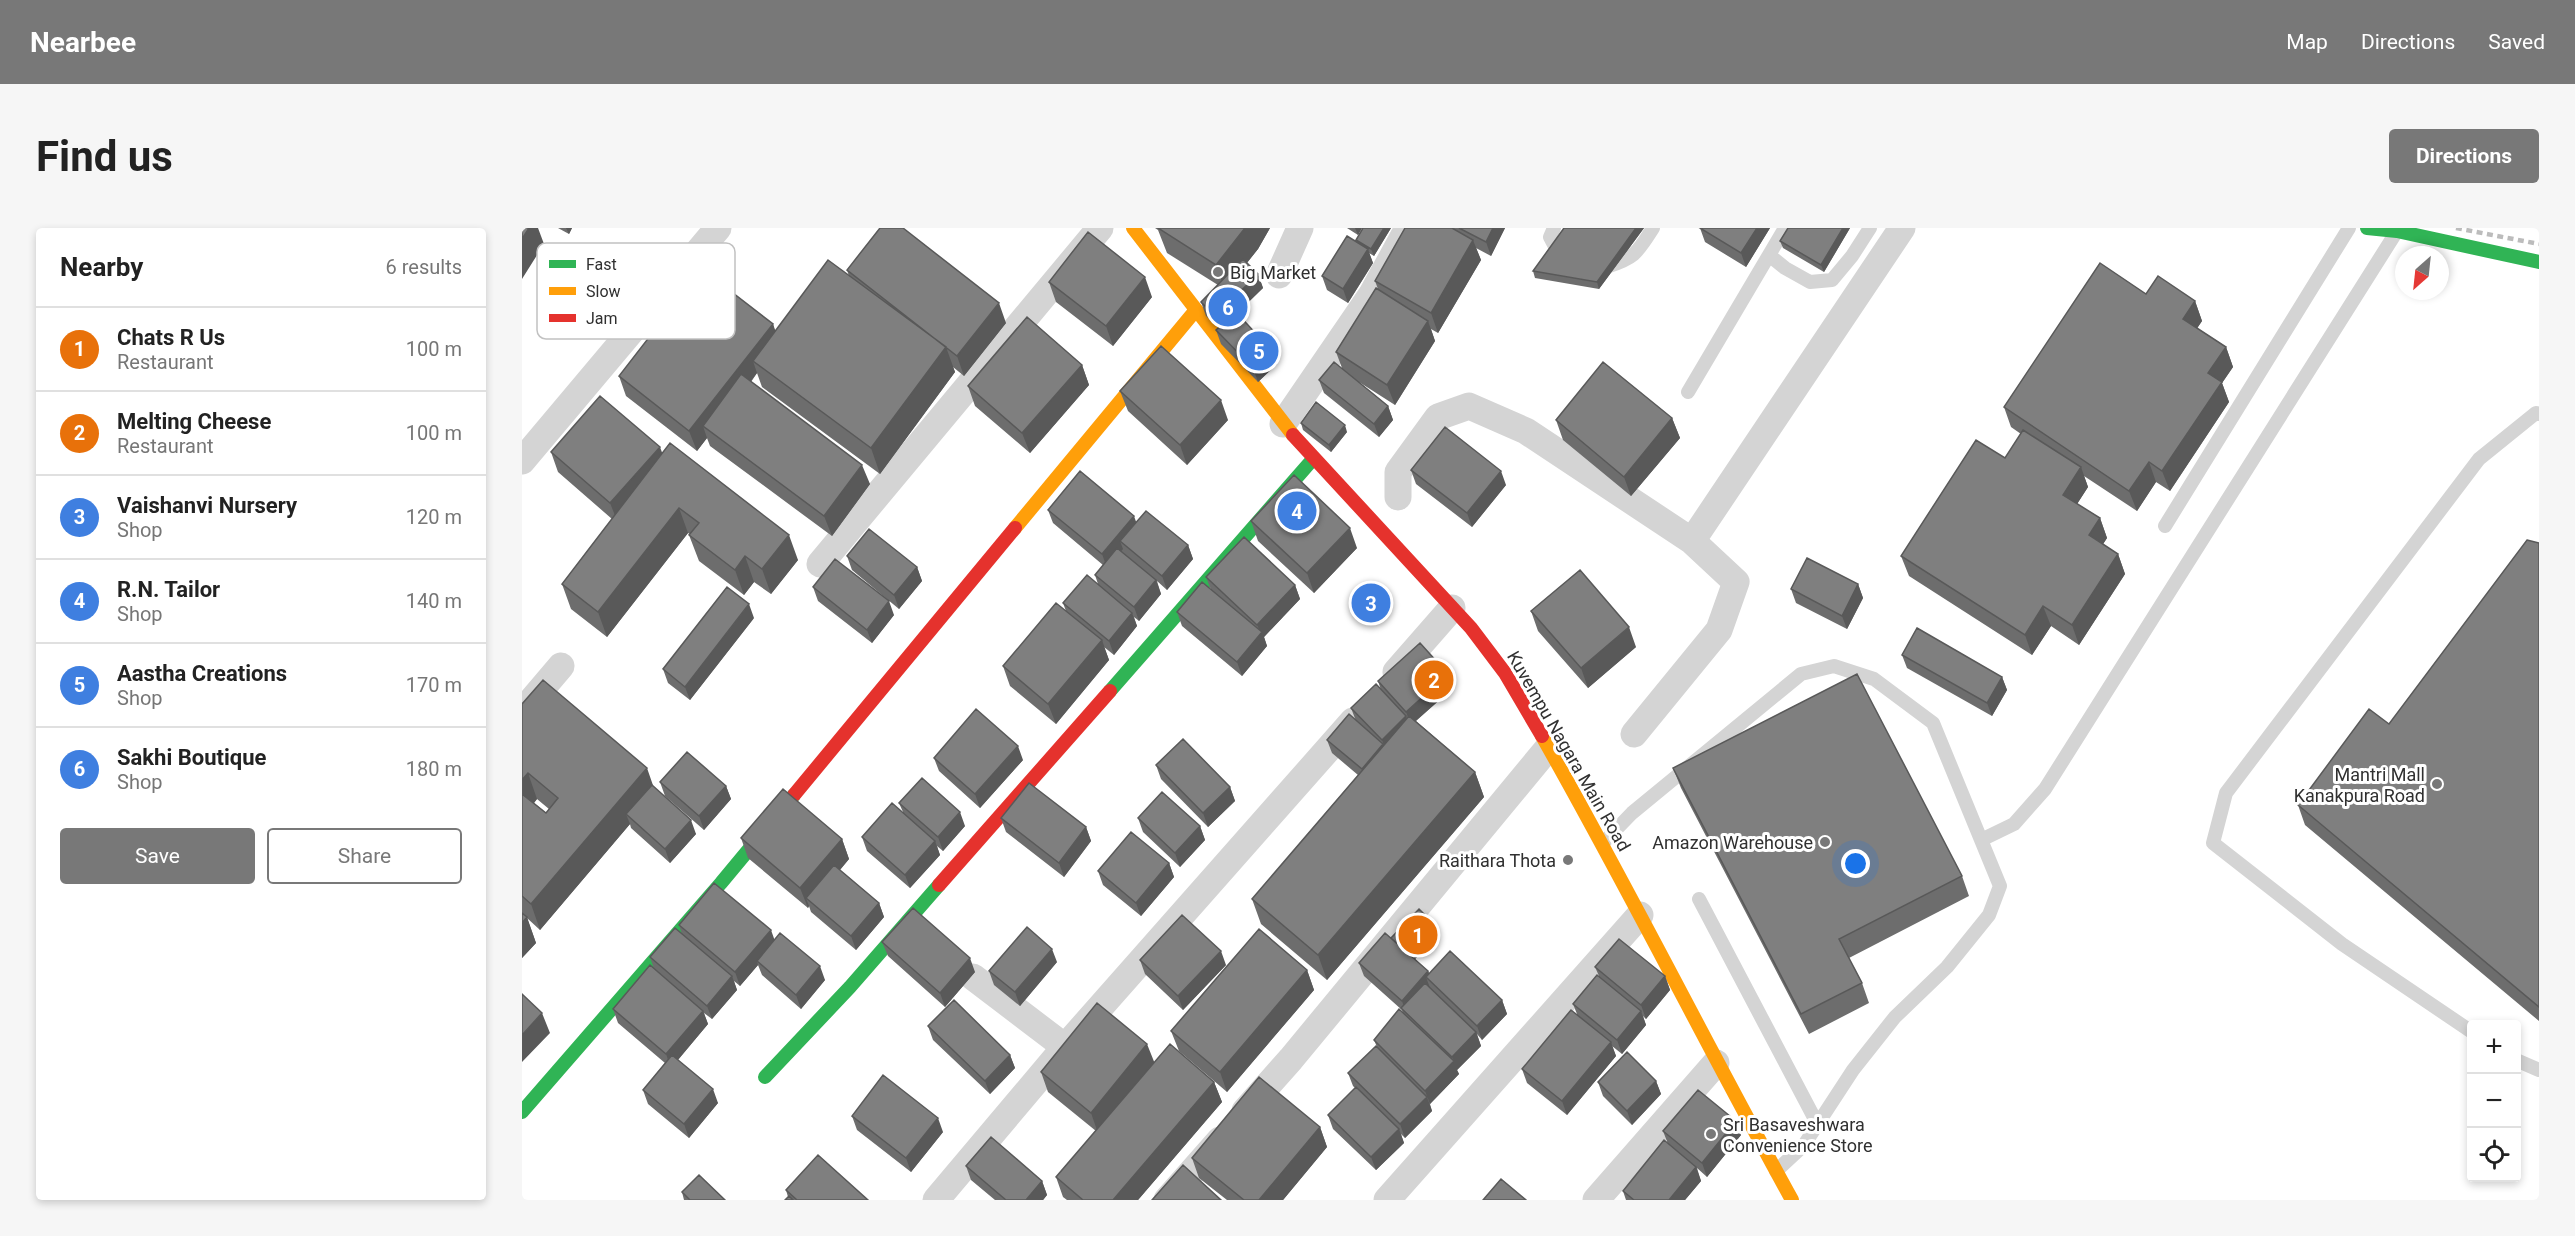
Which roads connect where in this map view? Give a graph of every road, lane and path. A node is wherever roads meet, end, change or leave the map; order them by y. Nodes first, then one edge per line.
1 (718, 228) edge
2 (1100, 228) edge
3 (1133, 228) edge
4 (1300, 228) edge
5 (1408, 228) edge
6 (1554, 228) edge
7 (1653, 228) edge
8 (1785, 228) edge
9 (1870, 228) edge
10 (1902, 228) edge
11 (2349, 228) edge
12 (2367, 228) edge
13 (2397, 231) junction
14 (705, 243) edge
15 (1769, 255) junction
16 (2539, 262) edge
17 (1279, 275) dead end
18 (1196, 311) junction
19 (625, 339) edge
20 (1688, 392) dead end
21 (2539, 414) edge
22 (1283, 424) junction
23 (1313, 459) junction
24 (522, 461) edge
25 (1398, 497) dead end
26 (2165, 526) dead end
27 (1692, 541) junction
28 (820, 564) dead end
29 (1452, 608) junction
30 (561, 666) dead end
31 (522, 712) edge
32 (1634, 734) dead end
33 (1548, 748) junction
34 (1981, 840) junction
35 (1603, 843) junction
36 (1699, 900) dead end
37 (1640, 915) junction
38 (973, 977) dead end
39 (2467, 1029) edge
40 (1065, 1047) junction
41 (2521, 1062) edge
42 (1716, 1063) junction
43 (2539, 1070) edge
44 (765, 1077) dead end
45 (522, 1112) edge
46 (1818, 1125) junction
47 (1784, 1191) edge
48 (936, 1200) edge
49 (1167, 1200) edge
50 (1387, 1200) edge
51 (1596, 1200) edge

1 - 14 street
2 - 28 street
3 - 18 main road, Kuvempu Nagara Main Road
4 - 17 street
5 - 22 street
6 - 7 lane
8 - 15 lane
9 - 15 lane
10 - 27 street
11 - 26 lane
12 - 13 main road
13 - 16 main road
13 - 34 lane
15 - 20 lane
18 - 22 main road, Kuvempu Nagara Main Road
18 - 45 main road
19 - 24 street
21 - 39 lane
22 - 23 main road, Kuvempu Nagara Main Road
23 - 29 main road, Kuvempu Nagara Main Road
23 - 44 main road
25 - 27 street
27 - 32 street
29 - 33 main road, Kuvempu Nagara Main Road
29 - 40 street
30 - 31 street
33 - 35 main road, Kuvempu Nagara Main Road
33 - 49 street
34 - 35 lane
34 - 46 lane
35 - 37 main road, Kuvempu Nagara Main Road
36 - 46 lane
37 - 42 main road, Kuvempu Nagara Main Road
37 - 50 street
38 - 40 street
40 - 48 street
41 - 43 lane
42 - 47 main road, Kuvempu Nagara Main Road
42 - 51 street
46 - 47 lane

